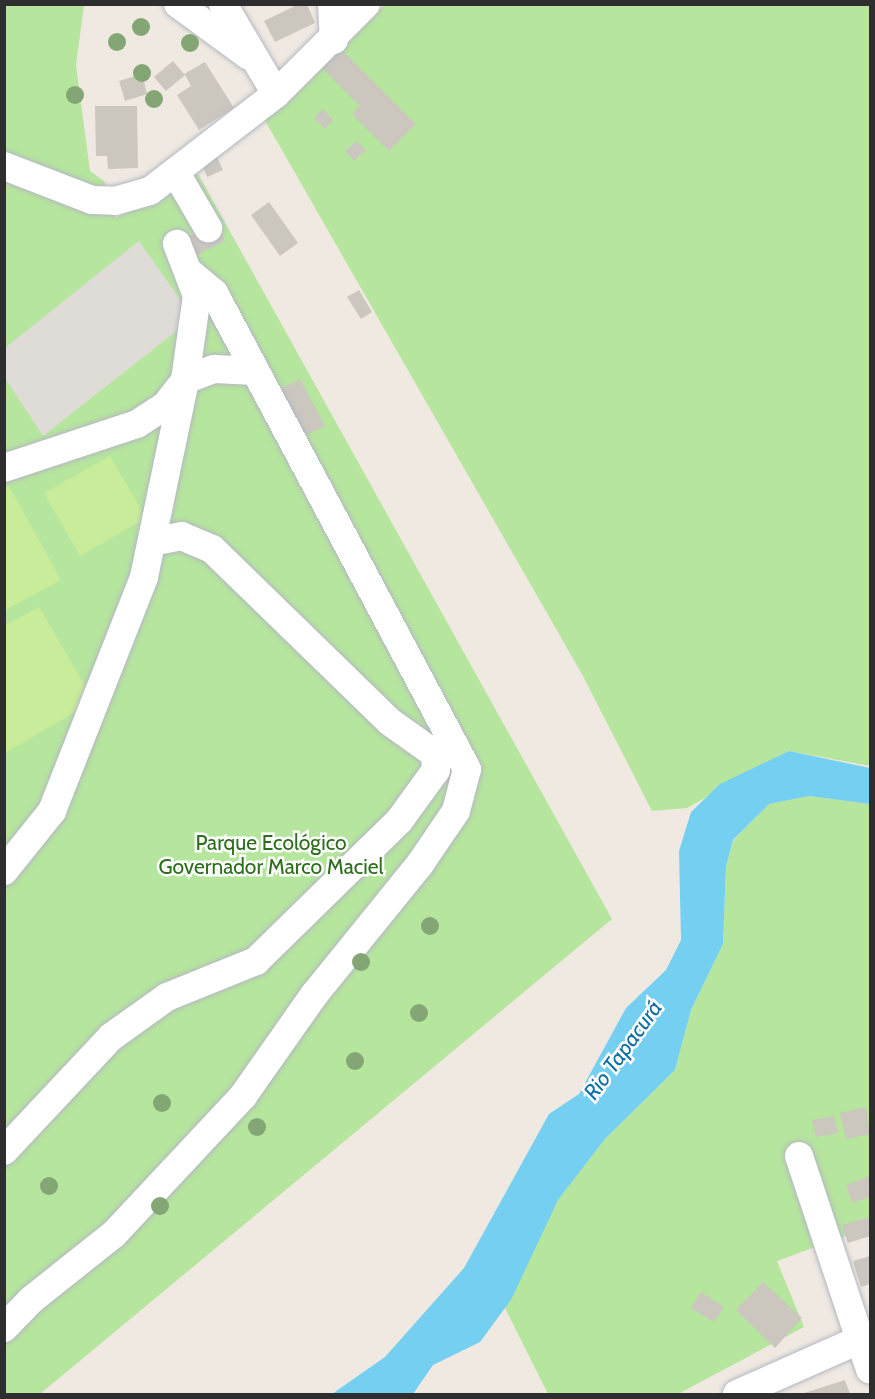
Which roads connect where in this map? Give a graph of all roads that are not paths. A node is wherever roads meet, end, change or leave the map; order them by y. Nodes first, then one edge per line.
1 (178, 4) edge
2 (223, 4) edge
3 (332, 4) edge
4 (366, 4) edge
5 (334, 40) junction
6 (258, 62) junction
7 (276, 94) junction
8 (4, 166) edge
9 (180, 180) junction
10 (208, 228) dead end
11 (177, 244) dead end
12 (192, 274) junction
13 (255, 371) junction
14 (185, 380) junction
15 (4, 468) edge
16 (152, 542) junction
17 (4, 871) edge
18 (4, 1151) edge
19 (799, 1156) dead end
20 (4, 1328) edge
21 (861, 1339) junction
22 (870, 1370) edge
23 (737, 1395) edge

1 - 6 street
2 - 6 street
3 - 5 street
4 - 5 street
5 - 7 street
6 - 7 street
7 - 9 street
8 - 9 street
9 - 10 street
11 - 12 street
12 - 13 street
12 - 14 street
13 - 14 street
13 - 20 street
14 - 15 street
14 - 16 street
16 - 17 street
16 - 18 street
19 - 21 street
21 - 22 street
21 - 23 street

